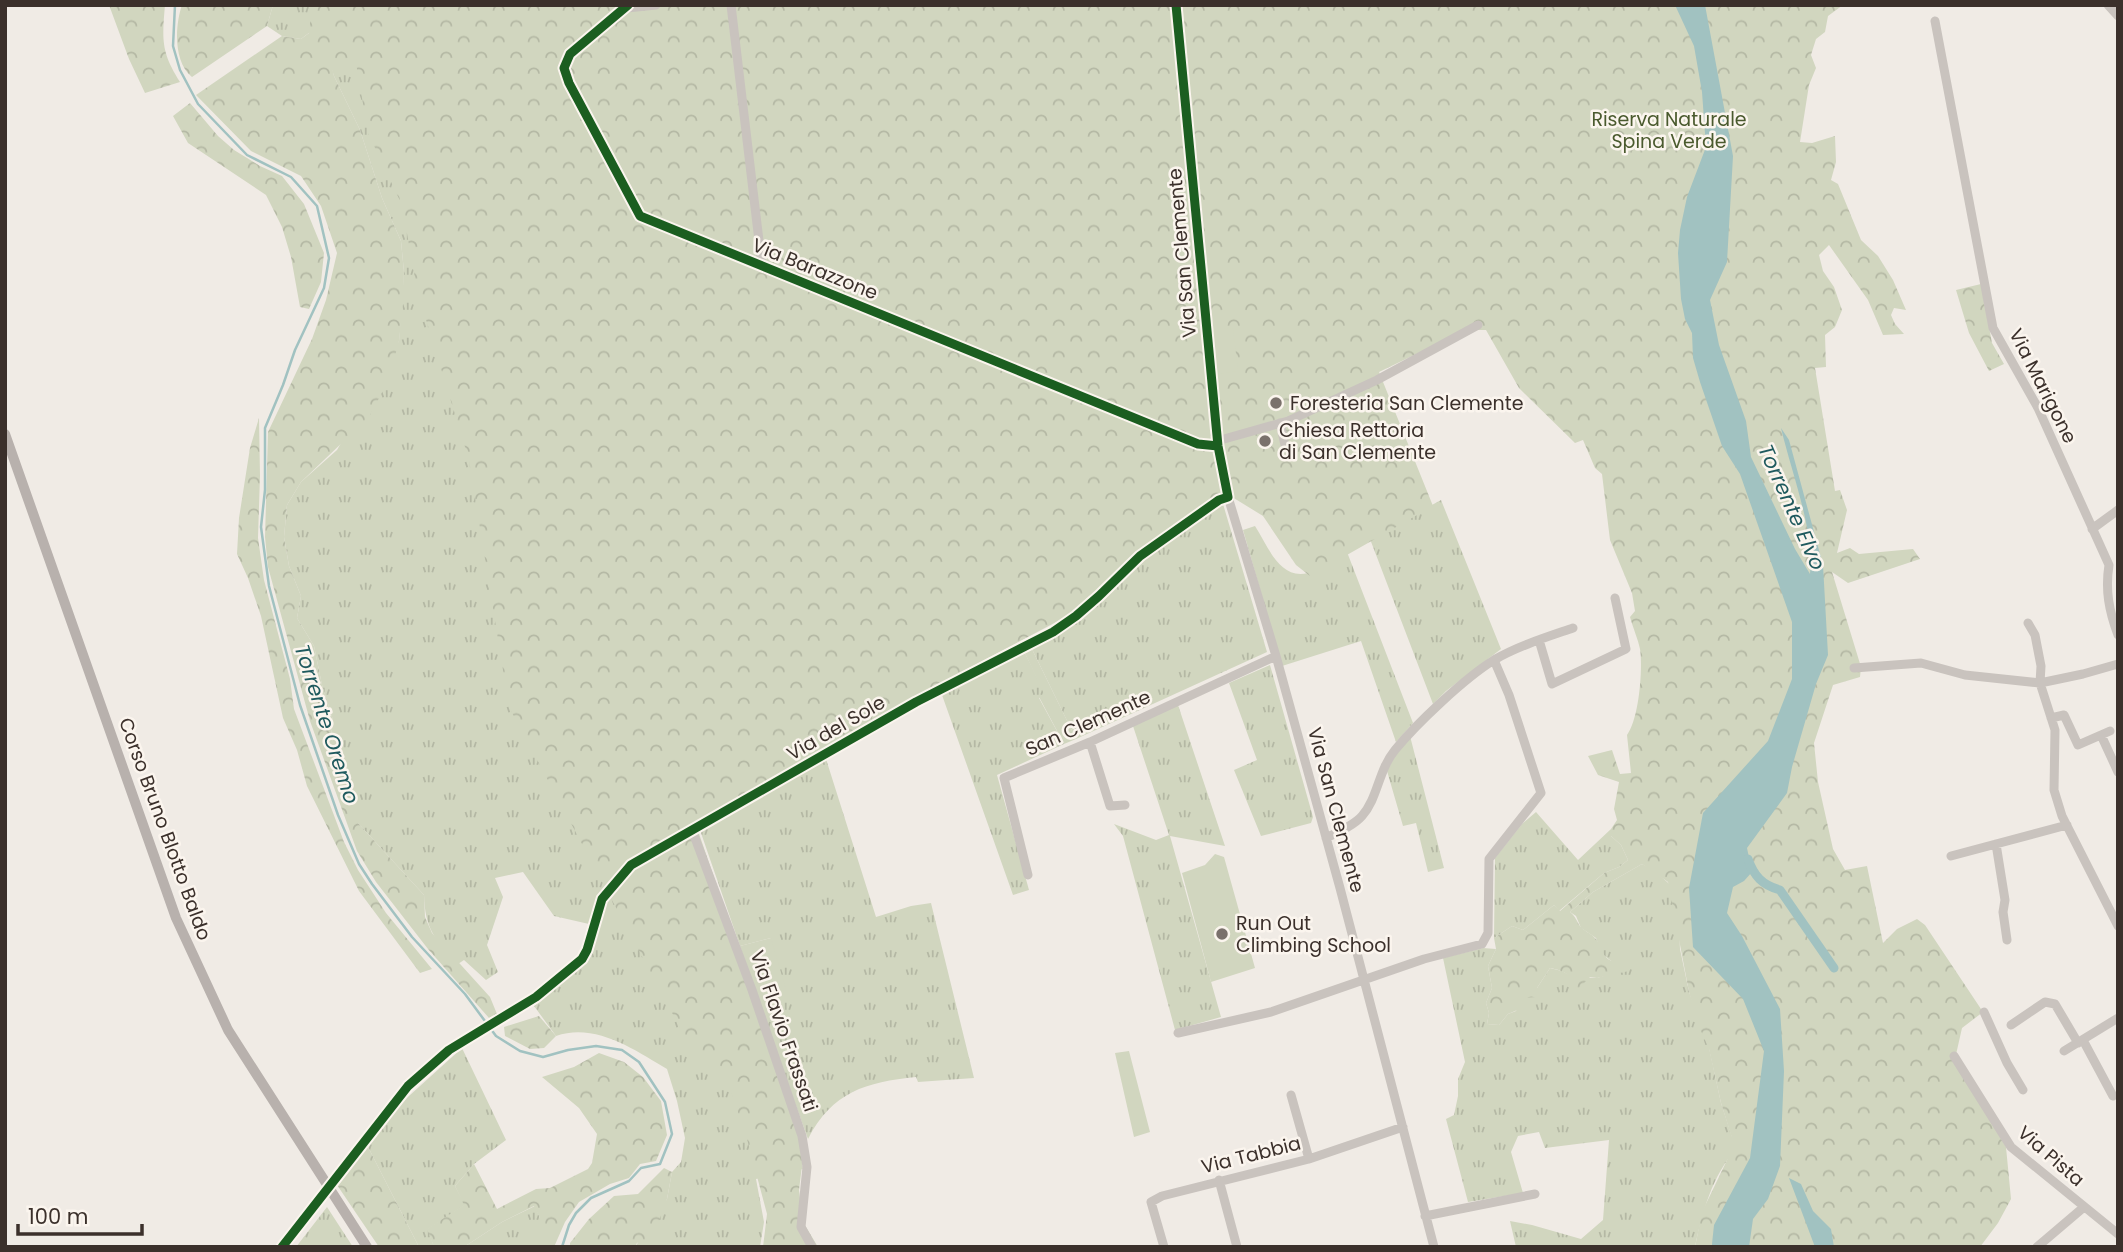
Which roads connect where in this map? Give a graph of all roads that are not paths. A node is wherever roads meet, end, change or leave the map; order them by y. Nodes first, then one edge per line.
1 (656, 5) edge
2 (731, 5) edge
3 (1176, 5) edge
4 (2108, 5) edge
5 (627, 7) edge
6 (2118, 16) edge
7 (1935, 21) dead end
8 (762, 266) junction
9 (1478, 325) dead end
10 (1280, 423) junction
11 (5, 434) edge
12 (1217, 444) junction
13 (1285, 445) dead end
14 (1227, 496) junction
15 (2118, 510) edge
16 (2092, 529) junction
17 (2113, 564) edge
18 (1615, 598) dead end
19 (2028, 623) dead end
20 (1573, 628) dead end
21 (2118, 635) edge
22 (1539, 639) junction
23 (1276, 656) junction
24 (1494, 660) junction
25 (2118, 664) edge
26 (1854, 668) dead end
27 (2040, 683) junction
28 (2051, 718) junction
29 (1090, 742) junction
30 (2118, 772) edge
31 (1125, 805) dead end
32 (2067, 825) junction
33 (692, 830) junction
34 (1326, 838) junction
35 (1996, 844) junction
36 (1951, 856) dead end
37 (1028, 875) dead end
38 (2118, 926) edge
39 (2007, 940) dead end
40 (1363, 980) junction
41 (1984, 1012) dead end
42 (2118, 1018) edge
43 (2011, 1025) dead end
44 (1178, 1033) dead end
45 (2080, 1041) junction
46 (2064, 1051) dead end
47 (1954, 1056) dead end
48 (2023, 1090) dead end
49 (1291, 1095) dead end
50 (2113, 1096) dead end
51 (1403, 1127) junction
52 (1309, 1159) junction
53 (1219, 1180) junction
54 (328, 1188) junction
55 (1535, 1194) dead end
56 (2084, 1207) junction
57 (1425, 1216) junction
58 (2118, 1234) edge
59 (282, 1247) edge
60 (367, 1247) edge
61 (812, 1247) edge
62 (1164, 1247) edge
63 (1237, 1247) edge
64 (1434, 1247) edge
65 (2037, 1247) edge

1 - 5 street
2 - 8 street
3 - 12 street, Via San Clemente
4 - 6 street
5 - 8 street, Via Barazzone
7 - 16 street, Via Marigone
8 - 12 street, Via Barazzone
9 - 10 street
10 - 12 street
10 - 13 street
11 - 54 main road, Corso Bruno Blotto Baldo
12 - 14 street, Via San Clemente
14 - 23 street, Via San Clemente
14 - 33 street, Via del Sole
15 - 16 street
16 - 17 street, Via Marigone
17 - 21 street, Via Marigone
18 - 22 street
19 - 27 street
20 - 22 street
22 - 24 street
23 - 29 street, San Clemente
23 - 34 street, Via San Clemente
24 - 34 street
24 - 40 street
25 - 27 street
26 - 27 street
27 - 28 street
28 - 30 street
28 - 32 street
29 - 31 street
29 - 37 street, San Clemente
32 - 35 street
32 - 38 street
33 - 54 street, Via del Sole
33 - 61 street, Via Flavio Frassati
34 - 40 street, Via San Clemente
35 - 36 street
35 - 39 street
40 - 44 street
40 - 51 street, Via San Clemente
41 - 48 street
42 - 45 street
43 - 45 street
45 - 46 street
45 - 50 street
47 - 56 street, Via Pista
49 - 52 street
51 - 52 street, Via Tabbia
51 - 57 street, Via San Clemente
52 - 53 street, Via Tabbia
53 - 62 street, Via Tabbia
53 - 63 street
54 - 59 street, Via del Sole
54 - 60 main road, Corso Bruno Blotto Baldo
55 - 57 street
56 - 58 street, Via Pista
56 - 65 street
57 - 64 street, Via San Clemente

